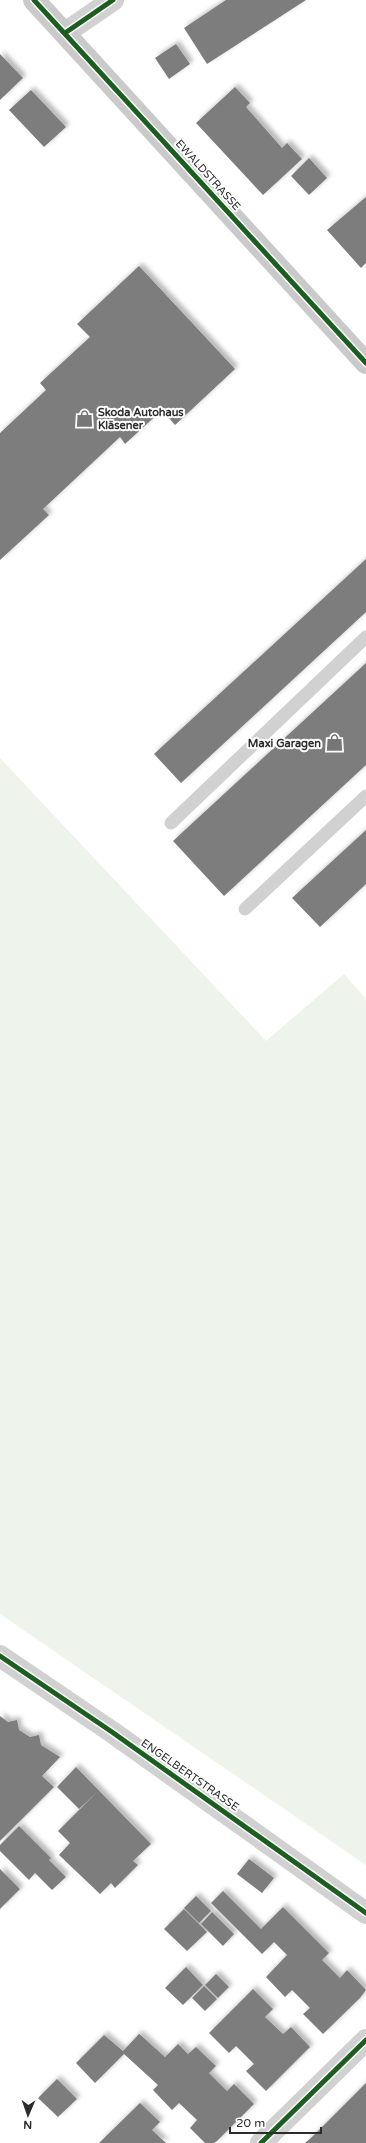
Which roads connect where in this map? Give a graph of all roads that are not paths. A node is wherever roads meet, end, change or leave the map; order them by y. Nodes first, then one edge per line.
1 (34, 0) edge
2 (113, 0) edge
3 (65, 33) junction
4 (366, 363) edge
5 (366, 637) edge
6 (366, 796) edge
7 (171, 823) dead end
8 (245, 909) dead end
9 (0, 1656) edge
10 (366, 1912) edge
11 (366, 2040) edge
12 (261, 2143) edge

1 - 3 main road, EWALDSTRASSE
2 - 3 street
3 - 4 main road, EWALDSTRASSE
5 - 7 lane
6 - 8 lane
9 - 10 street, ENGELBERTSTRASSE
11 - 12 street

